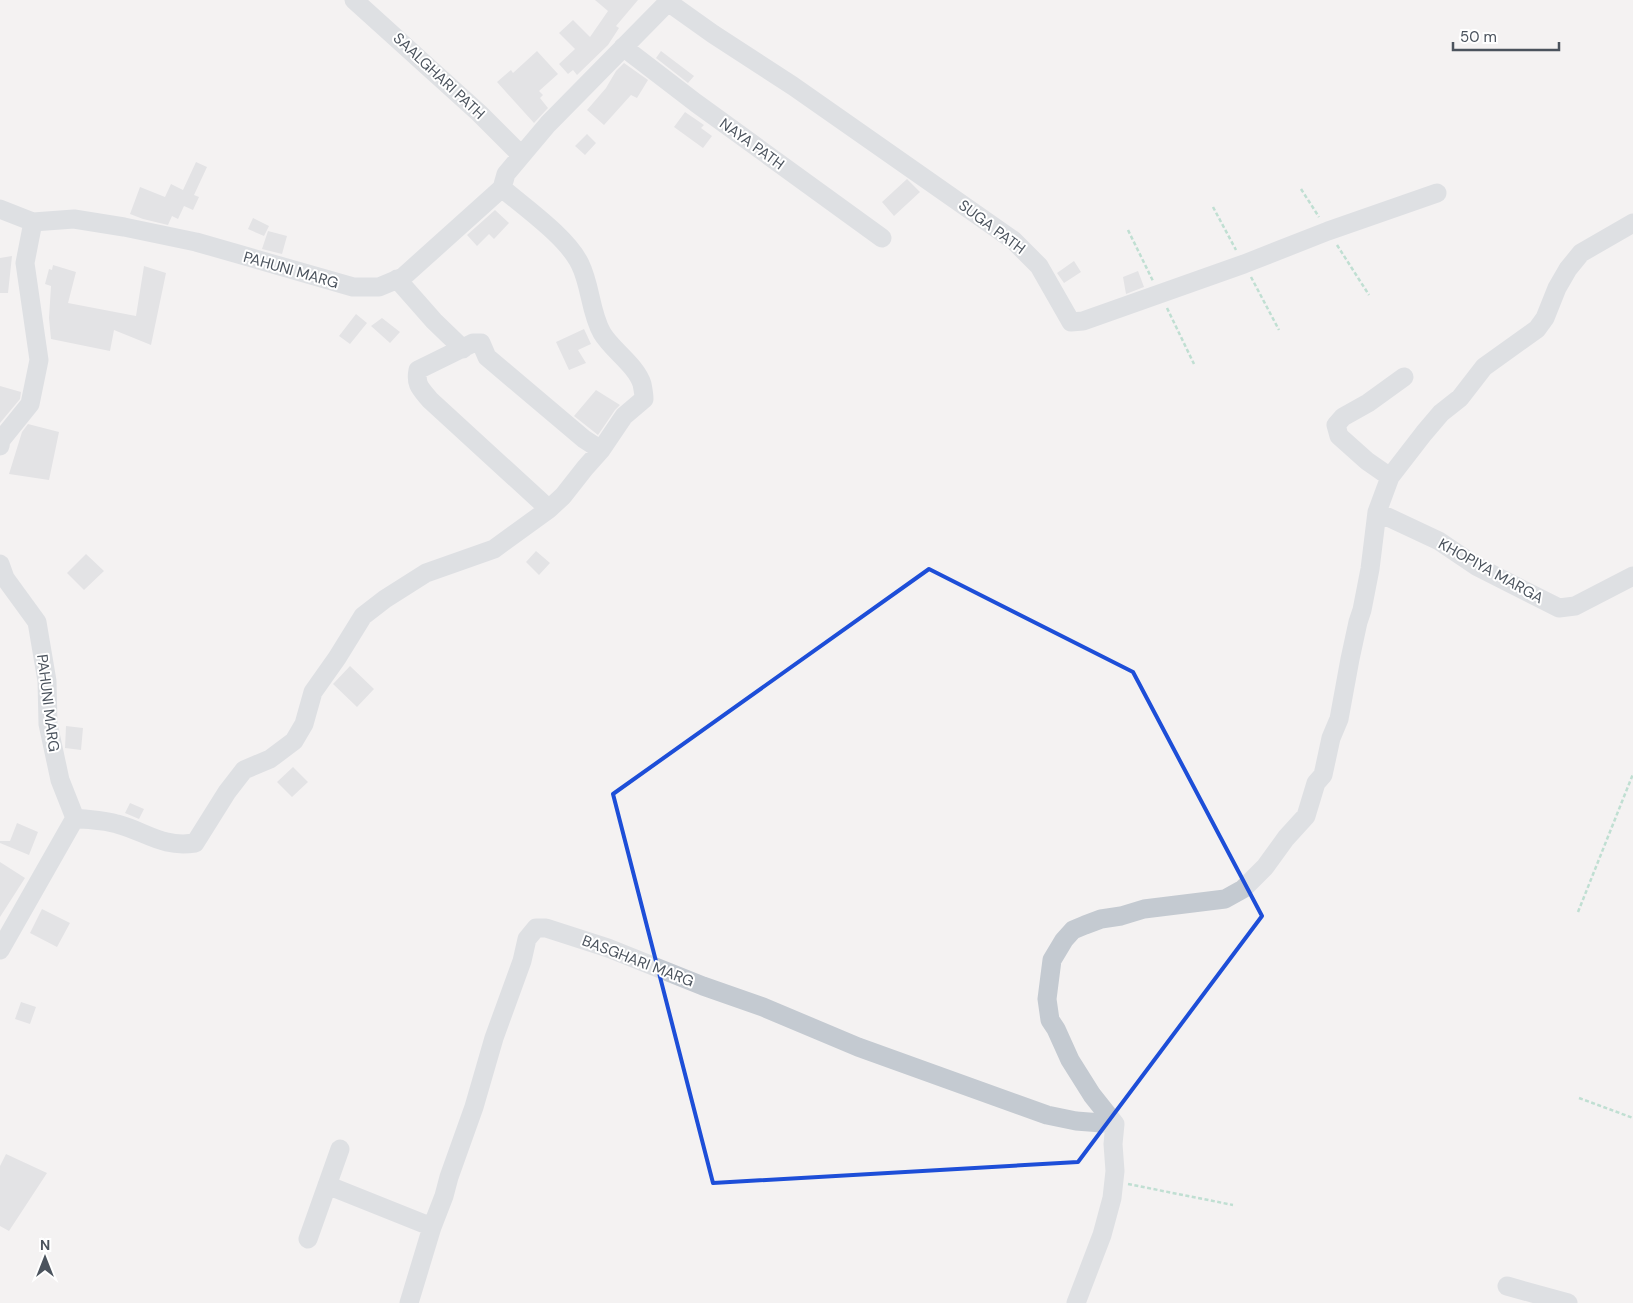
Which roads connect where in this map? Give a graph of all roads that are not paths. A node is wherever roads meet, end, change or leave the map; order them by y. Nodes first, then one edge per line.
1 (354, 0) edge
2 (669, 1) edge
3 (622, 47) junction
4 (521, 155) junction
5 (502, 188) junction
6 (1437, 194) dead end
7 (0, 209) edge
8 (33, 222) junction
9 (1633, 223) edge
10 (882, 238) dead end
11 (396, 280) junction
12 (463, 349) junction
13 (1404, 377) dead end
14 (0, 446) edge
15 (602, 450) junction
16 (1390, 477) junction
17 (549, 509) junction
18 (1377, 512) junction
19 (0, 564) edge
20 (1633, 576) edge
21 (75, 818) junction
22 (0, 950) edge
23 (1115, 1124) junction
24 (340, 1149) dead end
25 (327, 1185) junction
26 (432, 1227) junction
27 (308, 1240) dead end
28 (1507, 1286) dead end
29 (409, 1303) edge
30 (1078, 1303) edge
31 (1568, 1303) edge

1 - 4 street, SAALGHARI PATH
2 - 3 street, PAHUNI MARG
2 - 6 street, SUGA PATH
3 - 4 street, PAHUNI MARG
3 - 10 street, NAYA PATH
4 - 5 street, PAHUNI MARG
5 - 11 street, PAHUNI MARG
5 - 15 street
7 - 8 street
8 - 11 street, PAHUNI MARG
8 - 14 street
9 - 16 street
11 - 12 street
12 - 15 street
12 - 17 street
13 - 16 street
15 - 17 street
16 - 18 street
17 - 21 street
18 - 20 street, KHOPIYA MARGA
18 - 23 street
19 - 21 street, PAHUNI MARG
21 - 22 street
23 - 26 street, BASGHARI MARG
23 - 30 street
24 - 25 street
25 - 26 street
25 - 27 street
26 - 29 street, BASGHARI MARG
28 - 31 street

